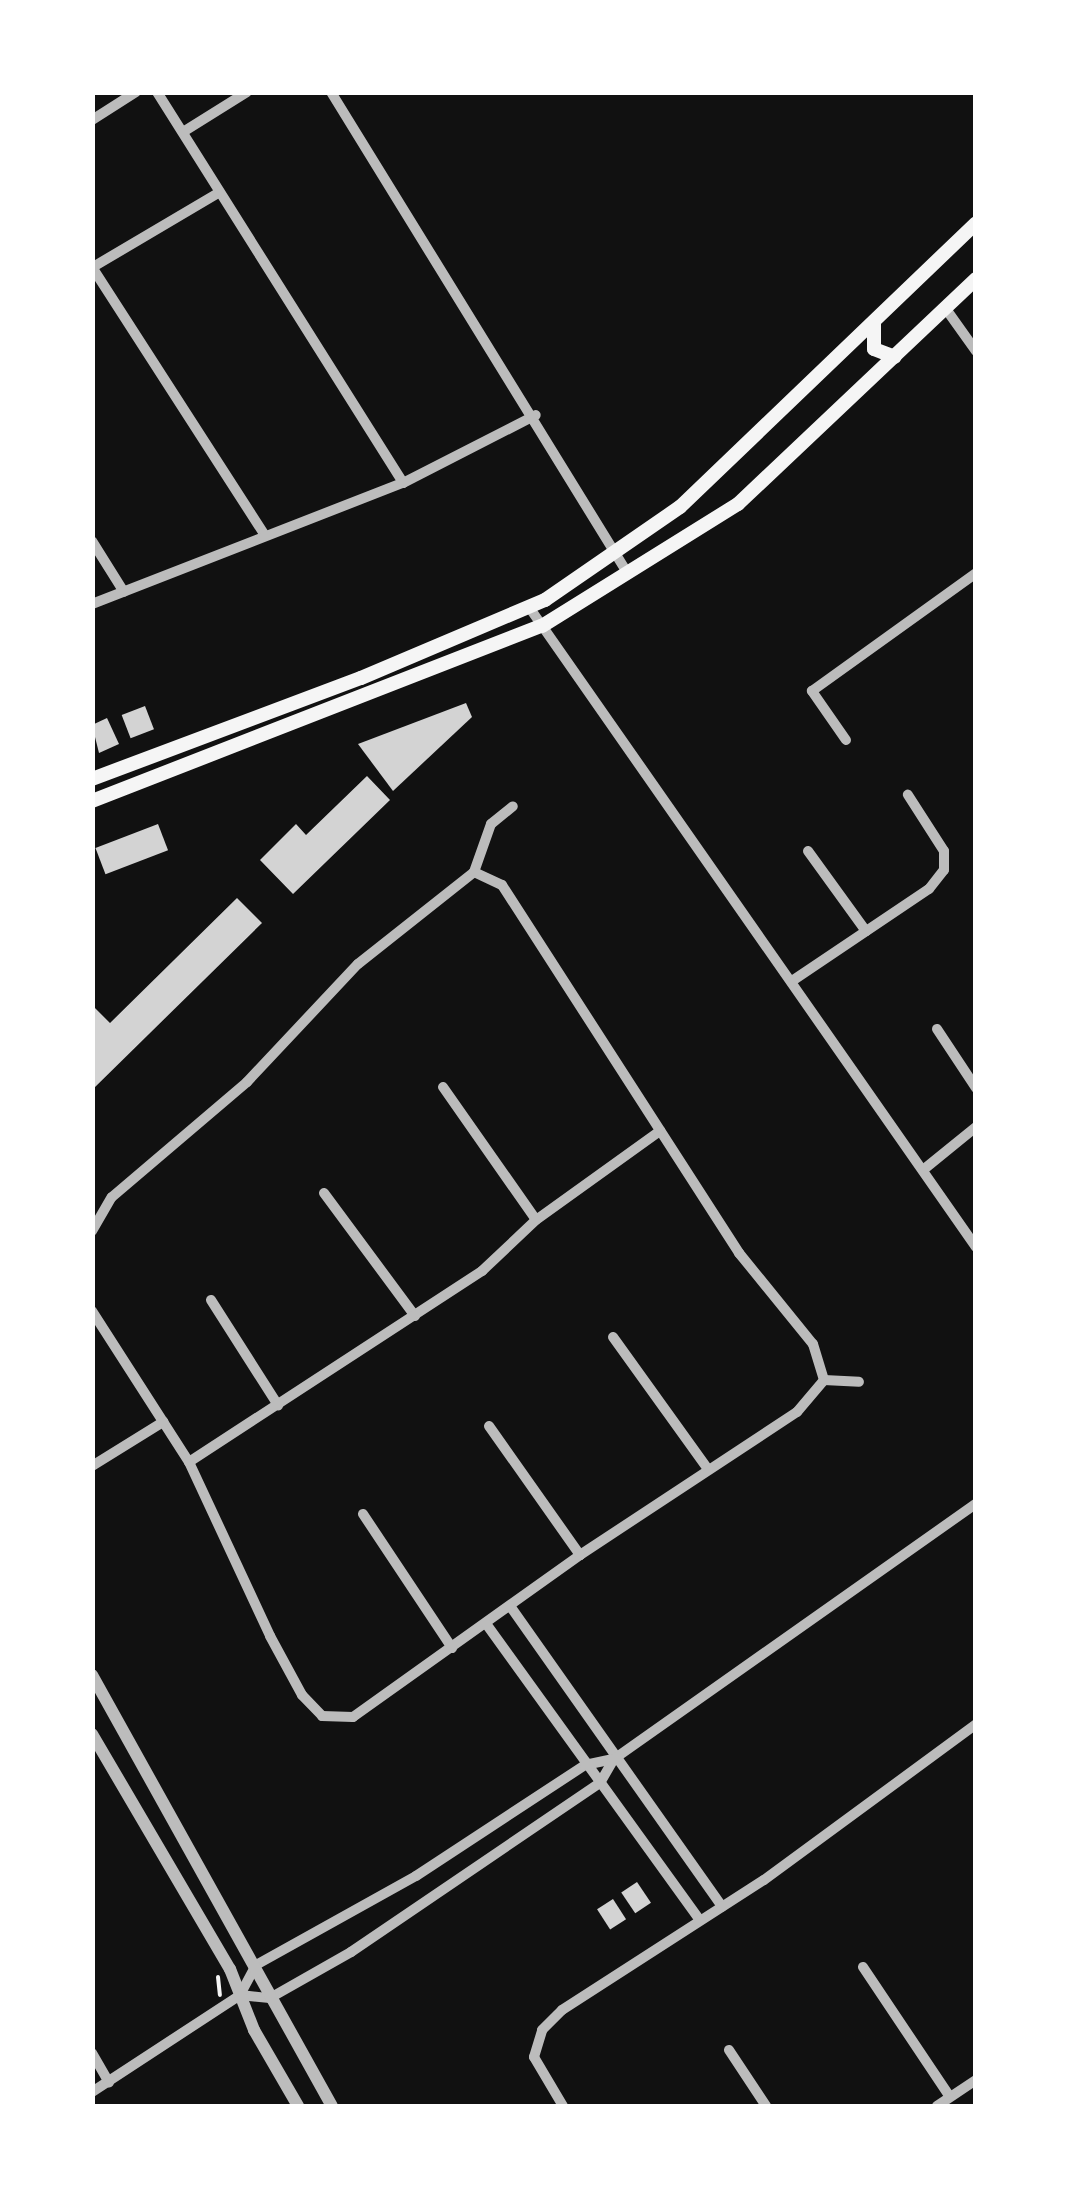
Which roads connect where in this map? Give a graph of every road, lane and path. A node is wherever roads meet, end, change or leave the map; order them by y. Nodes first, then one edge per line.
1 (136, 92) edge
2 (157, 92) edge
3 (246, 92) edge
4 (331, 92) edge
5 (92, 120) edge
6 (183, 132) junction
7 (218, 192) junction
8 (976, 224) edge
9 (93, 267) edge
10 (974, 284) edge
11 (946, 309) junction
12 (874, 322) junction
13 (976, 351) edge
14 (895, 357) junction
15 (536, 415) junction
16 (403, 483) junction
17 (265, 535) junction
18 (92, 540) edge
19 (617, 554) junction
20 (976, 573) edge
21 (628, 574) junction
22 (124, 592) junction
23 (92, 604) edge
24 (529, 608) junction
25 (542, 626) junction
26 (846, 740) dead end
27 (92, 779) edge
28 (908, 796) dead end
29 (92, 800) edge
30 (513, 806) dead end
31 (808, 850) dead end
32 (474, 872) junction
33 (866, 931) junction
34 (792, 981) junction
35 (937, 1029) dead end
36 (442, 1087) dead end
37 (976, 1088) edge
38 (976, 1126) edge
39 (660, 1131) junction
40 (923, 1170) junction
41 (324, 1193) dead end
42 (536, 1220) junction
43 (92, 1231) edge
44 (976, 1247) edge
45 (211, 1300) dead end
46 (92, 1311) edge
47 (415, 1316) junction
48 (613, 1336) dead end
49 (824, 1380) junction
50 (859, 1382) dead end
51 (278, 1405) junction
52 (163, 1422) junction
53 (489, 1426) dead end
54 (189, 1462) junction
55 (92, 1466) edge
56 (708, 1468) junction
57 (976, 1504) edge
58 (362, 1514) dead end
59 (580, 1555) junction
60 (510, 1606) junction
61 (488, 1625) junction
62 (452, 1648) junction
63 (92, 1675) edge
64 (976, 1724) edge
65 (92, 1734) edge
66 (614, 1759) junction
67 (585, 1765) junction
68 (600, 1783) junction
69 (722, 1906) junction
70 (699, 1919) junction
71 (256, 1965) junction
72 (863, 1968) dead end
73 (240, 1995) junction
74 (270, 1998) junction
75 (729, 2050) dead end
76 (92, 2053) edge
77 (976, 2080) edge
78 (109, 2082) junction
79 (92, 2092) edge
80 (950, 2097) junction
81 (298, 2106) edge
82 (332, 2106) edge
83 (563, 2106) edge
84 (766, 2106) edge
85 (937, 2106) edge

1 - 5 street
2 - 6 street
3 - 6 street
4 - 15 street
6 - 7 street
7 - 9 street
7 - 16 street
8 - 12 main road
9 - 17 street
10 - 11 main road
11 - 13 street
11 - 14 main road
12 - 14 main road
12 - 19 main road
14 - 21 main road
15 - 16 street
15 - 19 street
16 - 17 street
17 - 22 street
18 - 22 street
19 - 21 street
19 - 24 main road
20 - 26 street
21 - 25 main road
22 - 23 street
24 - 25 street
24 - 27 main road
25 - 29 main road
25 - 34 street
28 - 33 street
30 - 32 street
31 - 33 street
32 - 39 street
32 - 43 street
33 - 34 street
34 - 40 street
35 - 37 street
36 - 42 street
38 - 40 street
39 - 42 street
39 - 49 street
40 - 44 street
41 - 47 street
42 - 47 street
45 - 51 street
46 - 52 street
47 - 51 street
48 - 56 street
49 - 50 street
49 - 56 street
51 - 54 street
52 - 54 street
52 - 55 street
53 - 59 street
54 - 62 street
56 - 59 street
57 - 66 street
58 - 62 street
59 - 60 street
60 - 61 street
60 - 66 street
61 - 62 street
61 - 67 street
63 - 71 street
64 - 69 street
65 - 73 street
66 - 67 street
66 - 68 street
66 - 69 street
67 - 68 street
67 - 71 street
68 - 70 street
68 - 74 street
69 - 70 street
70 - 83 street
71 - 73 street
71 - 74 street
72 - 80 street
73 - 74 street
73 - 78 street
73 - 81 street
74 - 82 street
75 - 84 street
76 - 78 street
77 - 80 street
78 - 79 street
80 - 85 street

